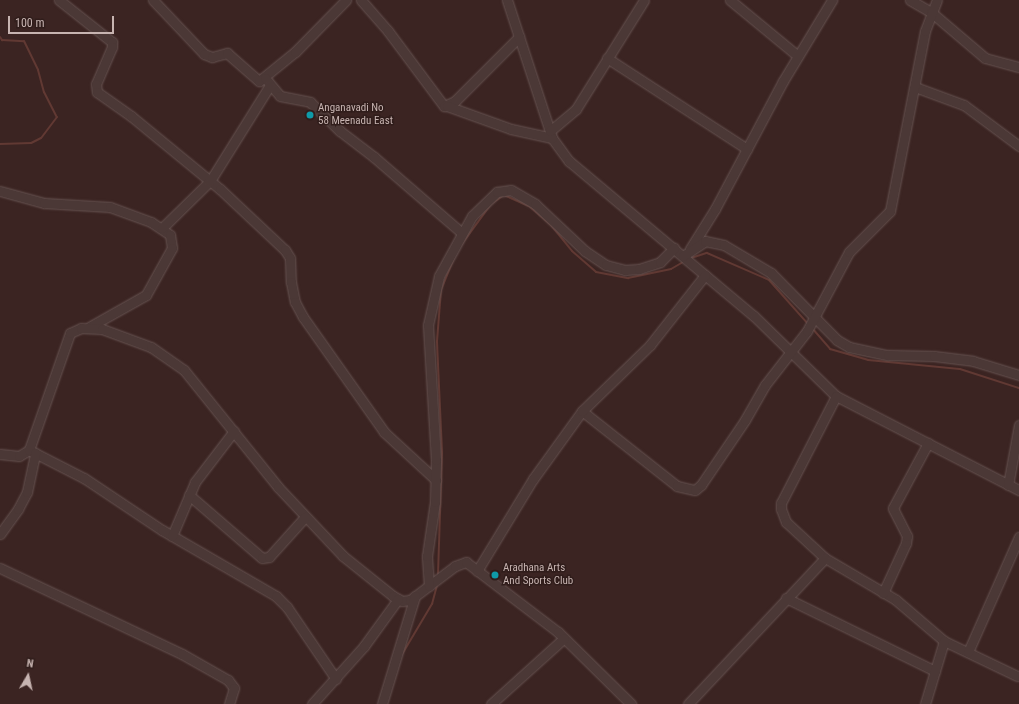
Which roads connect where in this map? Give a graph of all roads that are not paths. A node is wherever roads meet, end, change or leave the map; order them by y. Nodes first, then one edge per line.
1 (59, 0) edge
2 (153, 0) edge
3 (346, 0) edge
4 (361, 0) edge
5 (507, 0) edge
6 (644, 0) edge
7 (730, 0) edge
8 (832, 0) edge
9 (910, 0) edge
10 (937, 0) edge
11 (931, 12) junction
12 (519, 37) junction
13 (798, 56) junction
14 (607, 58) junction
15 (1019, 67) edge
16 (267, 81) junction
17 (915, 87) junction
18 (447, 106) junction
19 (551, 134) junction
20 (1019, 146) edge
21 (747, 149) junction
22 (210, 180) junction
23 (0, 191) edge
24 (162, 228) junction
25 (462, 233) junction
26 (674, 248) junction
27 (687, 256) junction
28 (705, 274) junction
29 (814, 319) junction
30 (88, 328) junction
31 (791, 352) junction
32 (1019, 375) edge
33 (836, 396) junction
34 (582, 411) junction
35 (1019, 425) edge
36 (234, 431) junction
37 (928, 443) junction
38 (32, 452) junction
39 (0, 454) edge
40 (436, 480) junction
41 (1008, 485) junction
42 (1019, 490) edge
43 (189, 495) junction
44 (305, 517) junction
45 (0, 534) edge
46 (172, 536) junction
47 (1019, 537) edge
48 (825, 558) junction
49 (0, 568) edge
50 (477, 571) junction
51 (430, 583) junction
52 (883, 593) junction
53 (415, 596) junction
54 (786, 598) junction
55 (398, 599) junction
56 (564, 638) junction
57 (944, 641) junction
58 (968, 652) junction
59 (935, 671) junction
60 (1017, 676) dead end
61 (336, 679) junction
62 (229, 704) edge
63 (312, 704) edge
64 (382, 704) edge
65 (491, 704) edge
66 (631, 704) edge
67 (688, 704) edge
68 (925, 704) edge

1 - 22 street
2 - 16 street
3 - 16 street
4 - 18 street
5 - 12 street
6 - 14 street
7 - 13 street
8 - 13 street
9 - 11 street
10 - 11 street
11 - 15 street
11 - 17 street
12 - 18 street
12 - 19 street
13 - 21 street
14 - 19 street
14 - 21 street
16 - 22 street
16 - 25 street
17 - 20 street
17 - 29 street
18 - 19 street
19 - 26 street
21 - 27 street
22 - 24 street
22 - 40 street
23 - 24 street
24 - 30 street
25 - 26 street
25 - 40 street
26 - 27 street
27 - 28 street
27 - 29 street
28 - 31 street
28 - 34 street
29 - 31 street
29 - 32 street
30 - 36 street
30 - 38 street
31 - 33 street
31 - 34 street
33 - 37 street
33 - 48 street
34 - 50 street
35 - 41 street
36 - 43 street
36 - 44 street
37 - 41 street
37 - 52 street
38 - 39 street
38 - 45 street
38 - 46 street
40 - 51 street
41 - 42 street
43 - 44 street
43 - 46 street
44 - 55 street
46 - 61 street
47 - 58 street
48 - 52 street
48 - 54 street
49 - 62 street
50 - 51 street
50 - 56 street
51 - 53 street
52 - 57 street
53 - 55 street
53 - 64 street
54 - 59 street
54 - 67 street
55 - 61 street
56 - 65 street
56 - 66 street
57 - 58 street
57 - 59 street
58 - 60 street
59 - 68 street
61 - 63 street

